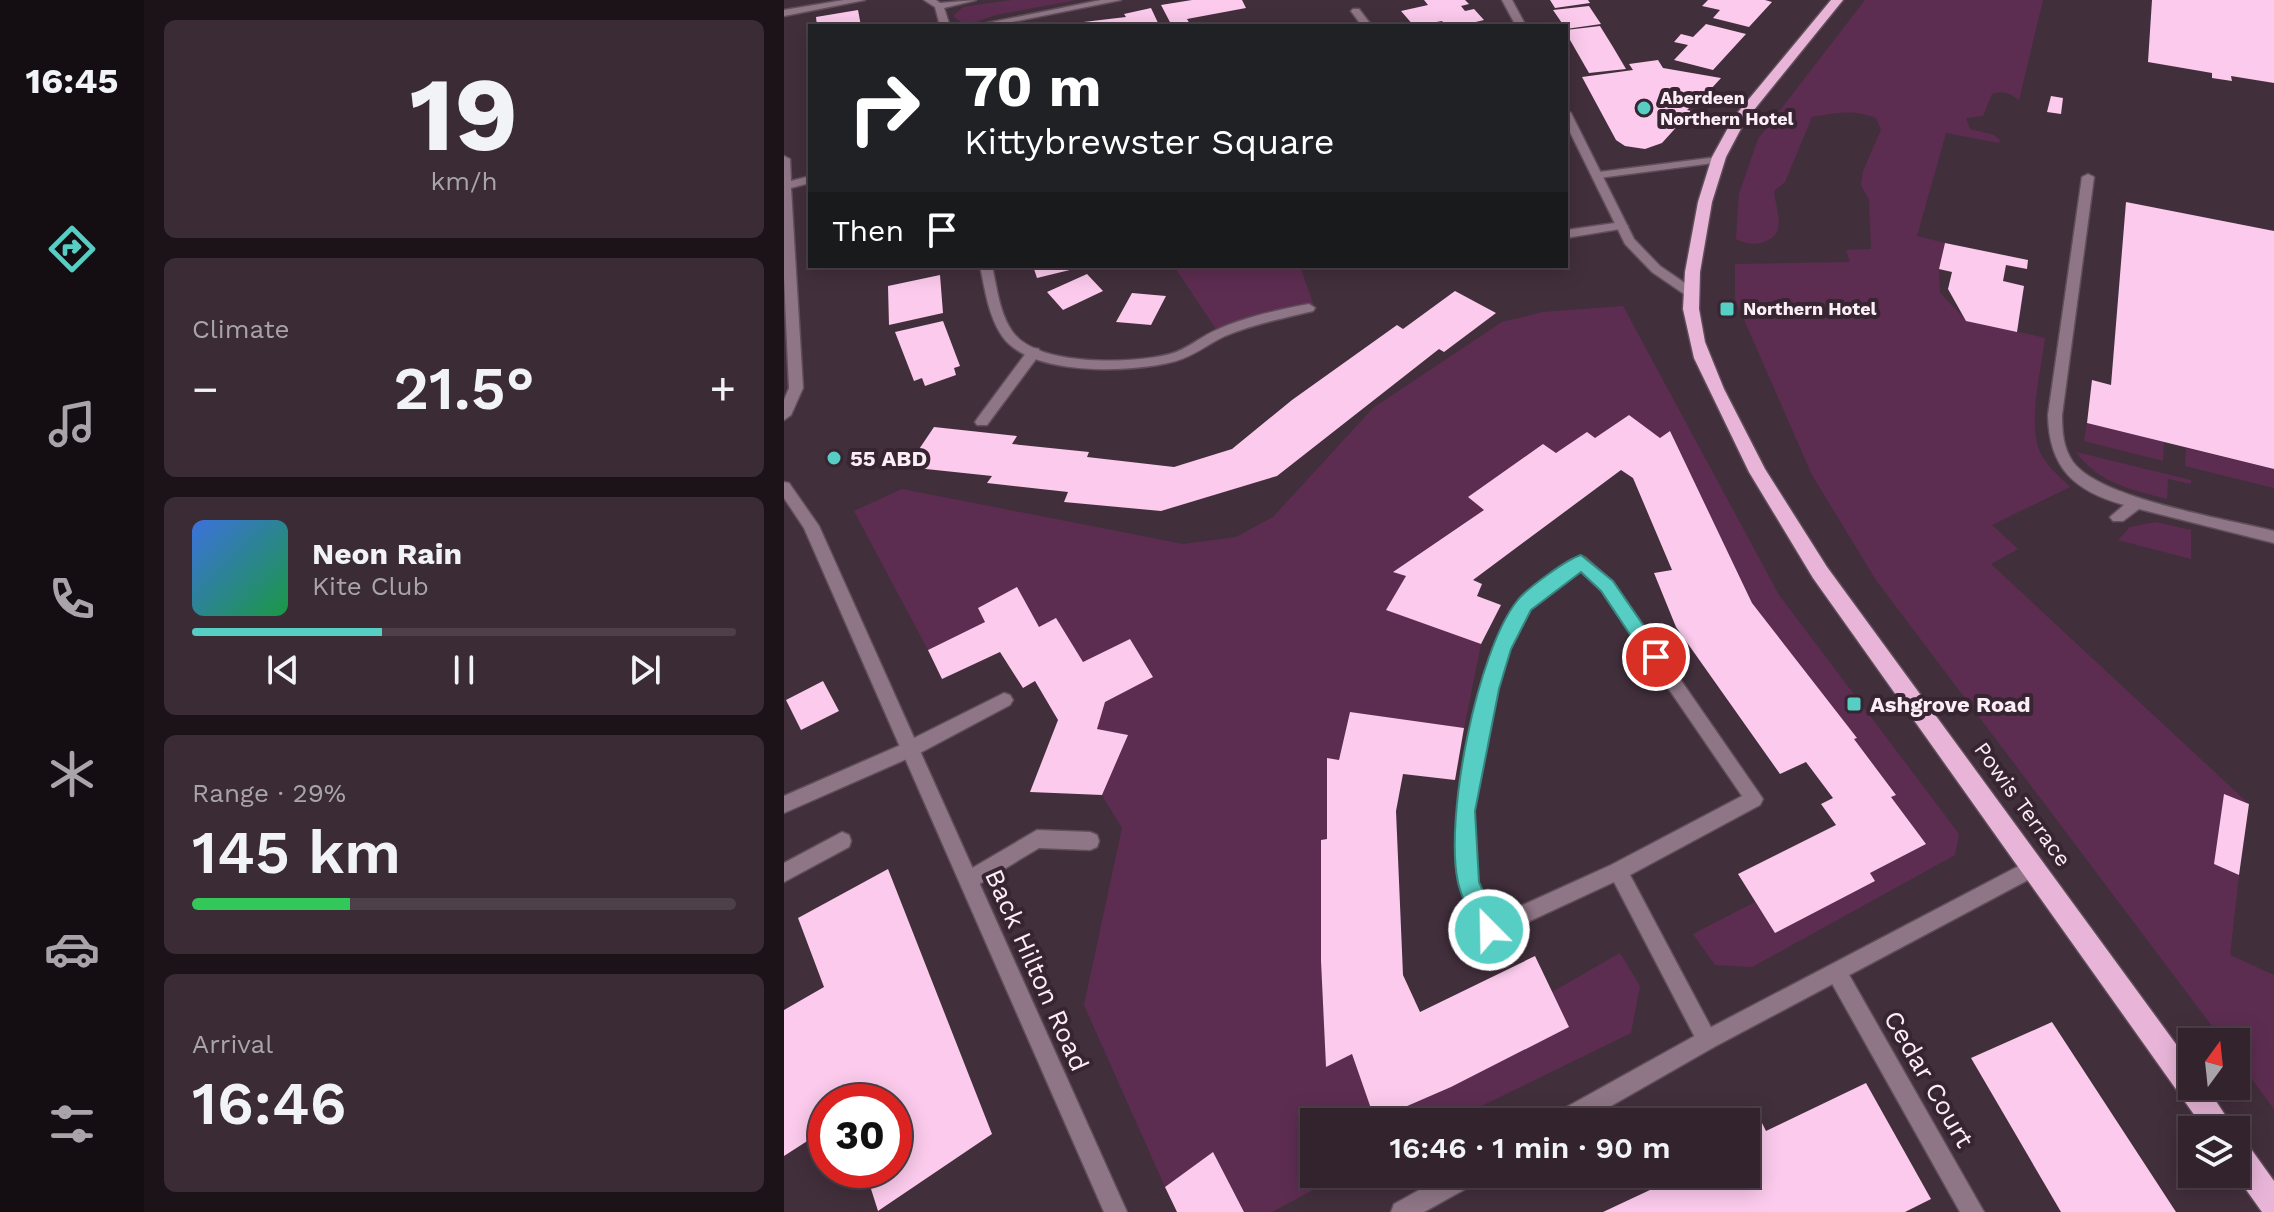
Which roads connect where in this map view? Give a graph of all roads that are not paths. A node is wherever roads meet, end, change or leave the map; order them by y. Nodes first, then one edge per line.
1 (860, 0) edge
2 (929, 0) edge
3 (971, 0) edge
4 (1116, 0) edge
5 (1507, 0) edge
6 (1837, 0) edge
7 (939, 6) junction
8 (1356, 11) dead end
9 (784, 13) edge
10 (944, 24) edge
11 (988, 24) edge
12 (1366, 24) edge
13 (1520, 24) edge
14 (1568, 120) edge
15 (784, 159) edge
16 (1717, 160) junction
17 (1599, 175) junction
18 (2088, 177) dead end
19 (808, 180) edge
20 (787, 186) junction
21 (1622, 226) junction
22 (1568, 234) edge
23 (986, 268) edge
24 (1691, 293) junction
25 (1309, 308) dead end
26 (1034, 352) junction
27 (784, 415) edge
28 (982, 422) dead end
29 (784, 487) edge
30 (2137, 503) junction
31 (2118, 517) dead end
32 (2274, 537) edge
33 (1004, 700) dead end
34 (912, 748) junction
35 (784, 805) edge
36 (842, 841) dead end
37 (1090, 841) dead end
38 (2034, 867) junction
39 (1618, 871) junction
40 (784, 873) edge
41 (969, 880) junction
42 (1837, 973) junction
43 (1707, 1040) junction
44 (1587, 1108) edge
45 (2211, 1116) edge
46 (2250, 1172) edge
47 (1445, 1188) edge
48 (2274, 1205) edge
49 (1116, 1212) edge
50 (1402, 1212) edge
51 (1973, 1212) edge

1 - 9 street
2 - 7 street
3 - 7 street
4 - 11 street
5 - 13 street
6 - 16 main road, Powis Terrace
7 - 10 street
8 - 12 street
14 - 17 street
15 - 20 street
16 - 17 street
16 - 24 main road, Powis Terrace
17 - 21 street
18 - 30 street
19 - 20 street
20 - 27 street
21 - 22 street
21 - 24 street
23 - 26 street
24 - 38 main road, Powis Terrace
25 - 26 street
26 - 28 street
29 - 34 street, Back Hilton Road
30 - 31 street
30 - 32 street
33 - 34 street
34 - 35 street
34 - 41 street, Back Hilton Road
36 - 40 street
37 - 41 street
38 - 42 street
38 - 45 main road, Powis Terrace
39 - 39 street
39 - 43 street
41 - 49 street, Back Hilton Road
42 - 43 street
42 - 51 street, Cedar Court
43 - 44 street
46 - 48 main road
47 - 50 street

